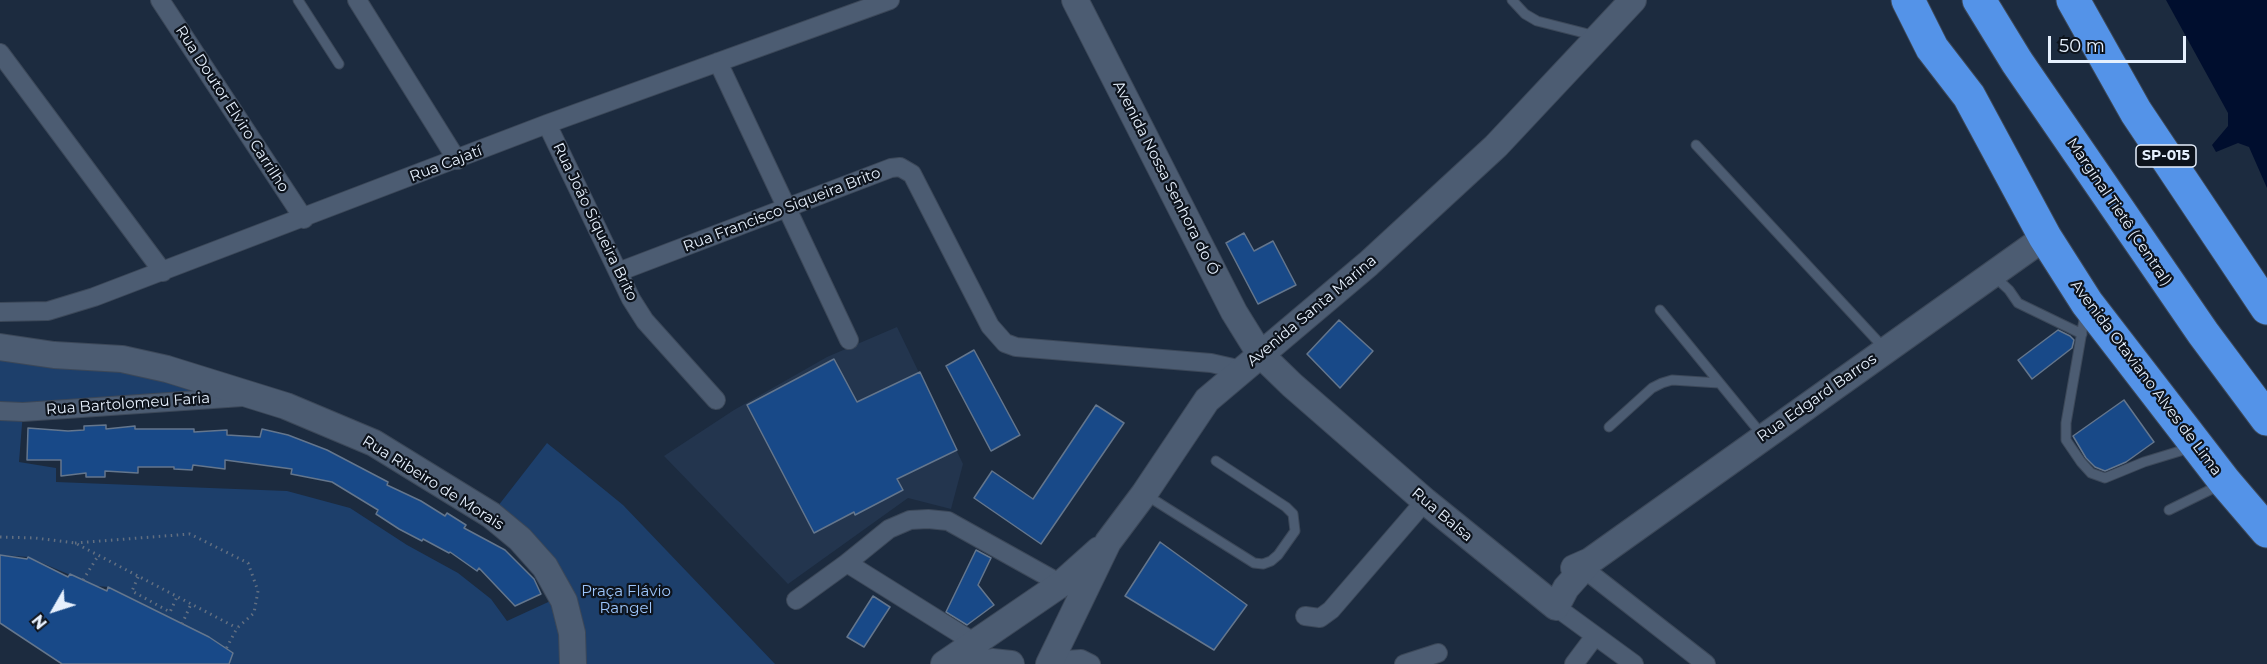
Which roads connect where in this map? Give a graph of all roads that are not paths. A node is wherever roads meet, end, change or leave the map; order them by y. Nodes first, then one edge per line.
1 (160, 0) edge
2 (298, 0) edge
3 (357, 0) edge
4 (890, 0) edge
5 (1075, 0) edge
6 (1512, 0) edge
7 (1633, 0) edge
8 (1908, 0) edge
9 (1933, 0) edge
10 (1979, 0) edge
11 (1999, 0) edge
12 (2073, 0) edge
13 (1598, 36) junction
14 (0, 53) edge
15 (718, 62) junction
16 (339, 64) dead end
17 (1969, 96) junction
18 (547, 124) junction
19 (2072, 144) junction
20 (1696, 145) dead end
21 (457, 159) junction
22 (787, 209) junction
23 (304, 219) junction
24 (2045, 237) junction
25 (163, 272) junction
26 (618, 272) junction
27 (1992, 274) junction
28 (2267, 308) edge
29 (1660, 310) dead end
30 (0, 312) edge
31 (2084, 318) junction
32 (849, 340) dead end
33 (0, 347) edge
34 (1885, 350) junction
35 (1251, 362) junction
36 (1719, 383) junction
37 (255, 396) junction
38 (716, 400) dead end
39 (0, 411) edge
40 (2267, 418) edge
41 (1609, 427) dead end
42 (1763, 437) junction
43 (2197, 446) junction
44 (1216, 461) dead end
45 (2225, 482) junction
46 (1144, 494) junction
47 (1425, 501) junction
48 (2169, 510) dead end
49 (2267, 531) edge
50 (1108, 542) junction
51 (847, 563) junction
52 (1587, 564) junction
53 (1061, 584) junction
54 (1532, 589) junction
55 (796, 600) dead end
56 (1556, 607) junction
57 (1305, 616) dead end
58 (1595, 636) junction
59 (976, 653) edge
60 (1438, 653) dead end
61 (1050, 662) edge
62 (573, 664) edge
63 (944, 664) edge
64 (1011, 664) edge
65 (1090, 664) edge
66 (1404, 664) edge
67 (1574, 664) edge
68 (1634, 664) edge
69 (1706, 664) edge

1 - 23 street, Rua Doutor Elviro Carrilho
2 - 16 lane
3 - 21 street
4 - 15 street, Rua Cajatí
5 - 35 main road, Avenida Nossa Senhora do Ó
6 - 13 lane
7 - 13 main road, Avenida Santa Marina
8 - 17 highway, Avenida Otaviano Alves de Lima
9 - 17 highway
10 - 19 highway, Marginal Tietê (Central)
11 - 19 highway
12 - 28 highway, SP-015
13 - 35 main road, Avenida Santa Marina
14 - 25 street
15 - 18 street, Rua Cajatí
15 - 22 street
17 - 24 highway, Avenida Otaviano Alves de Lima
18 - 21 street, Rua Cajatí
18 - 26 street, Rua João Siqueira Brito
19 - 40 highway, Marginal Tietê (Central)
20 - 34 lane
21 - 23 street, Rua Cajatí
22 - 26 street, Rua Francisco Siqueira Brito
22 - 32 street
22 - 35 street, Rua Francisco Siqueira Brito
23 - 25 street, Rua Cajatí
24 - 27 main road, Rua Edgard Barros
24 - 31 highway, Avenida Otaviano Alves de Lima
25 - 30 street, Rua Cajatí
26 - 38 street, Rua João Siqueira Brito
27 - 31 lane
27 - 34 main road, Rua Edgard Barros
29 - 36 lane
31 - 43 highway, Avenida Otaviano Alves de Lima
31 - 43 lane
33 - 37 main road, Rua Ribeiro de Morais
34 - 42 main road, Rua Edgard Barros
35 - 46 main road, Avenida Santa Marina
35 - 47 main road, Rua Balsa
36 - 41 lane
36 - 42 lane
37 - 39 street, Rua Bartolomeu Faria
37 - 62 main road, Rua Ribeiro de Morais
42 - 52 main road, Rua Edgard Barros
43 - 45 highway, Avenida Otaviano Alves de Lima
44 - 46 lane
45 - 48 lane
45 - 49 highway, Avenida Otaviano Alves de Lima
46 - 50 main road, Avenida Santa Marina
47 - 54 main road, Rua Balsa
47 - 57 street
50 - 53 main road
50 - 61 main road, Avenida Santa Marina
51 - 53 street
51 - 55 street
51 - 59 street
52 - 54 main road, Rua Edgard Barros
52 - 56 main road, Rua Edgard Barros
52 - 69 street
53 - 59 main road
54 - 56 main road, Rua Balsa
56 - 58 street, Rua Balsa
58 - 67 street
58 - 68 street, Rua Balsa
59 - 63 main road
59 - 64 main road
60 - 66 street
61 - 65 street

